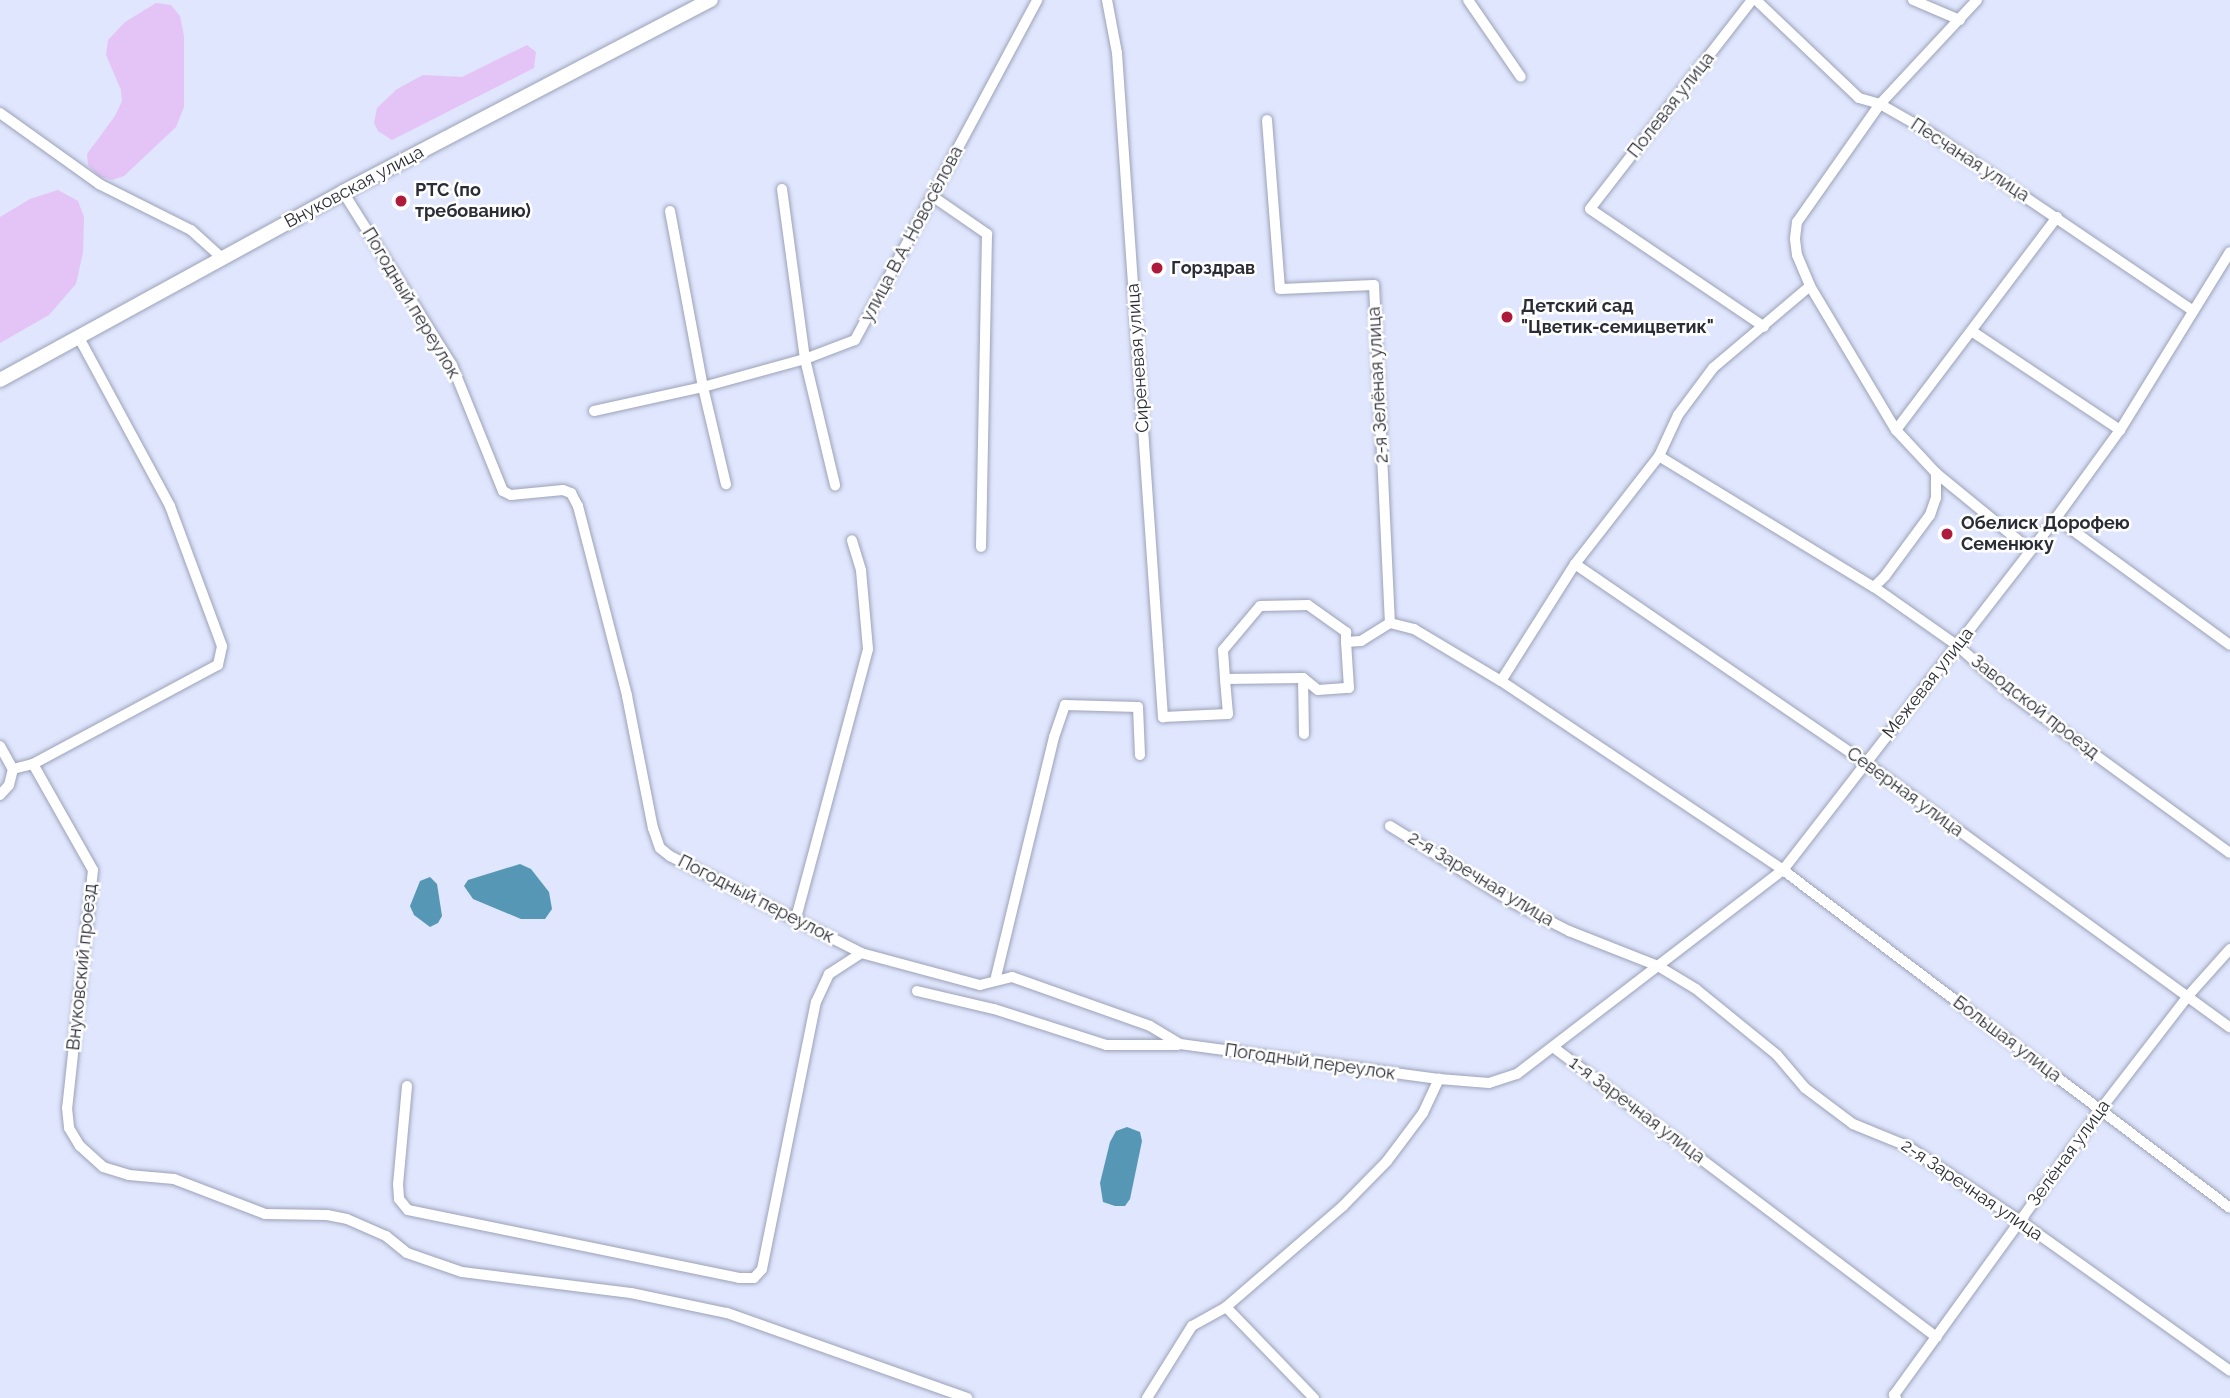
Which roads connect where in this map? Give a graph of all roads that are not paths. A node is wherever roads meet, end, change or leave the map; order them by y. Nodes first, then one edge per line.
1 (711, 0) edge
2 (1037, 0) edge
3 (1108, 0) edge
4 (1468, 0) edge
5 (1754, 0) edge
6 (1913, 0) edge
7 (1977, 0) edge
8 (1960, 20) junction
9 (1521, 77) dead end
10 (1880, 104) junction
11 (0, 113) edge
12 (1267, 120) dead end
13 (782, 189) dead end
14 (343, 192) junction
15 (932, 197) junction
16 (670, 211) dead end
17 (2057, 218) junction
18 (2230, 252) edge
19 (222, 258) junction
20 (1810, 286) junction
21 (2193, 311) junction
22 (1764, 327) junction
23 (1973, 332) junction
24 (78, 336) junction
25 (805, 359) junction
26 (0, 380) edge
27 (703, 387) junction
28 (594, 411) dead end
29 (1896, 430) junction
30 (2120, 430) junction
31 (1659, 456) junction
32 (1936, 473) junction
33 (726, 484) dead end
34 (835, 485) dead end
35 (2056, 518) junction
36 (852, 540) dead end
37 (981, 547) dead end
38 (2030, 550) junction
39 (1575, 564) junction
40 (1874, 587) junction
41 (1390, 623) junction
42 (1346, 642) junction
43 (2230, 644) edge
44 (1958, 646) junction
45 (1303, 678) junction
46 (1225, 679) junction
47 (1501, 681) junction
48 (1304, 734) dead end
49 (0, 746) edge
50 (1140, 755) dead end
51 (1866, 762) junction
52 (33, 764) junction
53 (13, 769) junction
54 (0, 795) edge
55 (1391, 826) dead end
56 (2230, 853) edge
57 (1783, 870) junction
58 (796, 918) junction
59 (2230, 949) edge
60 (861, 953) junction
61 (1658, 966) junction
62 (995, 981) junction
63 (917, 991) dead end
64 (2189, 996) junction
65 (2230, 1027) edge
66 (1180, 1044) junction
67 (1553, 1047) junction
68 (1439, 1080) junction
69 (407, 1086) dead end
70 (2100, 1110) junction
71 (2230, 1208) edge
72 (2020, 1221) junction
73 (1226, 1307) junction
74 (1937, 1337) junction
75 (2230, 1371) edge
76 (967, 1398) edge
77 (1147, 1398) edge
78 (1314, 1398) edge
79 (1896, 1398) edge

1 - 14 main road, Внуковская улица
2 - 15 street, улица В.А. Новосёлова
3 - 46 street, Сиреневая улица
4 - 9 street
5 - 10 street, Песчаная улица
5 - 22 street, Полевая улица
6 - 8 street
7 - 8 street
8 - 10 street
10 - 17 street, Песчаная улица
10 - 20 street
11 - 19 street
12 - 41 street, 2-я Зелёная улица
13 - 25 street
14 - 19 main road, Внуковская улица
14 - 58 street, Погодный переулок
15 - 25 street, улица В.А. Новосёлова
15 - 37 street
16 - 27 street
17 - 21 street, Песчаная улица
17 - 23 street
18 - 21 street, Межевая улица
19 - 24 main road, Внуковская улица
20 - 22 street
20 - 29 street
21 - 30 street, Межевая улица
22 - 31 street
23 - 29 street
23 - 30 street
24 - 26 main road, Внуковская улица
24 - 52 street
25 - 27 street, улица В.А. Новосёлова
25 - 34 street
27 - 28 street, улица В.А. Новосёлова
27 - 33 street
29 - 32 street
30 - 35 street, Межевая улица
31 - 39 street
31 - 40 street, Заводской проезд
32 - 38 street
32 - 40 street
35 - 38 street, Межевая улица
35 - 43 street
36 - 58 street
38 - 44 street, Межевая улица
39 - 47 street
39 - 51 street, Северная улица
40 - 44 street, Заводской проезд
41 - 42 street
41 - 47 street
42 - 45 street
42 - 46 street
44 - 51 street, Межевая улица
44 - 56 street, Заводской проезд
45 - 46 street
45 - 48 street
47 - 57 street
49 - 53 street
50 - 62 street
51 - 57 street, Межевая улица
51 - 64 street, Северная улица
52 - 53 street
52 - 76 street, Внуковский проезд
53 - 54 street
55 - 61 street, 2-я Заречная улица
57 - 61 street, Межевая улица
57 - 70 street, Большая улица
58 - 60 street, Погодный переулок
59 - 64 street, Зелёная улица
60 - 62 street, Погодный переулок
60 - 69 street
61 - 67 street, Межевая улица
61 - 72 street, 2-я Заречная улица
62 - 66 street, Погодный переулок
63 - 66 street
64 - 65 street, Северная улица
64 - 70 street, Зелёная улица
66 - 68 street, Погодный переулок
67 - 68 street, 1-я Заречная улица
67 - 74 street, 1-я Заречная улица
68 - 73 street
70 - 71 street, Большая улица
70 - 72 street, Зелёная улица
72 - 74 street, Зелёная улица
72 - 75 street, 2-я Заречная улица
73 - 77 street
73 - 78 street
74 - 79 street, Зелёная улица

